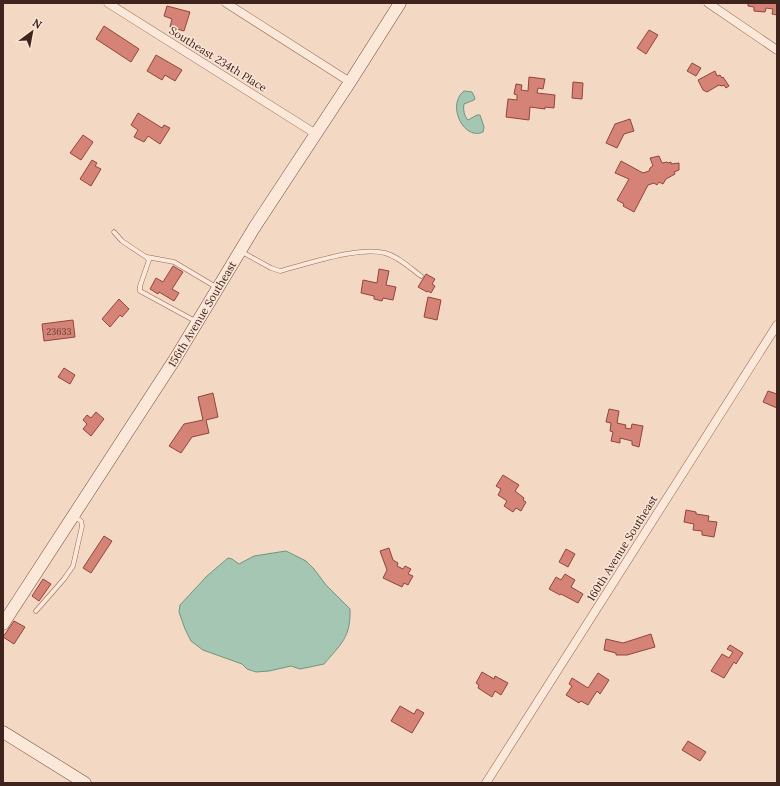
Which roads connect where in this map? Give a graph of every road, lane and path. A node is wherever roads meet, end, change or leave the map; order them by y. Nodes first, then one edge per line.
1 (108, 3) edge
2 (226, 3) edge
3 (400, 3) edge
4 (708, 3) edge
5 (777, 50) edge
6 (350, 82) junction
7 (316, 134) junction
8 (114, 232) dead end
9 (240, 251) junction
10 (146, 257) junction
11 (421, 276) dead end
12 (217, 288) junction
13 (197, 322) junction
14 (777, 325) edge
15 (74, 516) junction
16 (36, 611) dead end
17 (3, 624) edge
18 (3, 732) edge
19 (85, 783) edge
20 (486, 783) edge

1 - 7 street, Southeast 234th Place
2 - 6 street
3 - 6 street, 156th Avenue Southeast
4 - 5 street
6 - 7 street, 156th Avenue Southeast
7 - 9 street, 156th Avenue Southeast
8 - 10 lane
9 - 11 lane
9 - 12 street, 156th Avenue Southeast
10 - 12 lane
10 - 13 lane
12 - 13 street, 156th Avenue Southeast
13 - 15 street, 156th Avenue Southeast
14 - 20 street, 160th Avenue Southeast
15 - 16 lane
15 - 17 street, 156th Avenue Southeast
18 - 19 street

